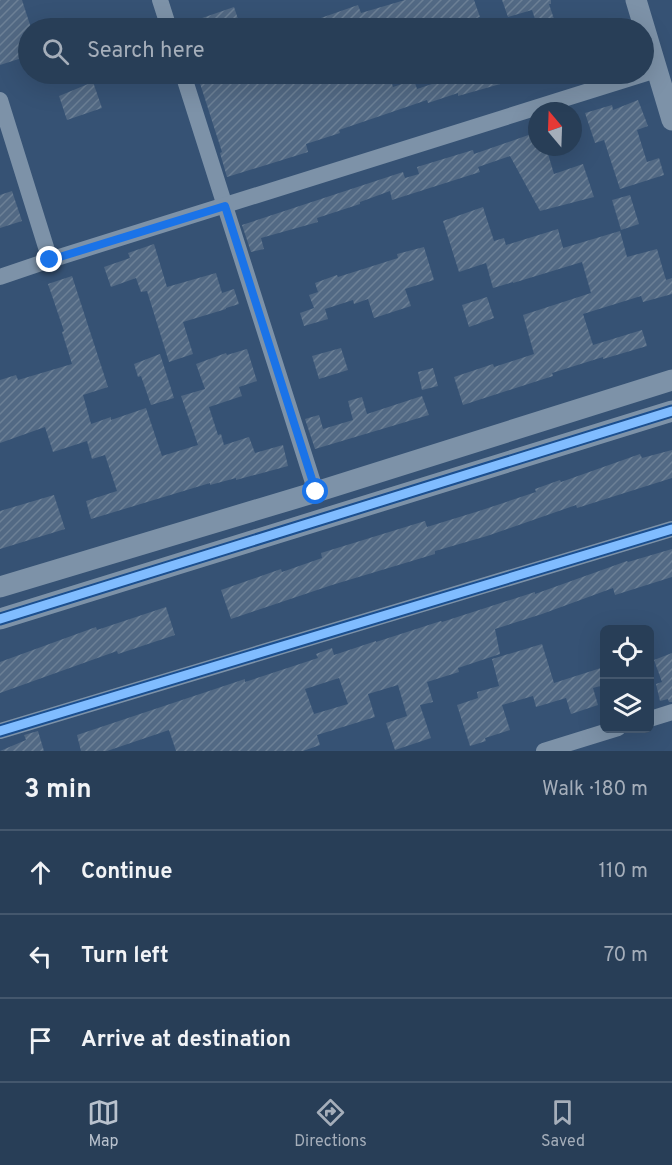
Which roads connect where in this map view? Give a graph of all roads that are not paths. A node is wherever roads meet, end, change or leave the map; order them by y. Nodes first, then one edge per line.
1 (160, 0) edge
2 (636, 0) edge
3 (166, 18) edge
4 (641, 18) edge
5 (654, 60) edge
6 (657, 70) junction
7 (654, 71) edge
8 (186, 84) edge
9 (613, 84) edge
10 (0, 100) edge
11 (672, 120) edge
12 (225, 206) junction
13 (50, 260) junction
14 (0, 277) edge
15 (672, 380) edge
16 (672, 411) edge
17 (316, 492) junction
18 (672, 529) edge
19 (0, 587) edge
20 (0, 619) edge
21 (672, 712) edge
22 (654, 718) edge
23 (0, 731) edge
24 (605, 733) edge
25 (544, 751) edge

1 - 3 street
2 - 4 street
5 - 6 street
6 - 7 street
6 - 11 street
8 - 12 street
9 - 12 street
10 - 13 street
12 - 13 street
12 - 17 street
13 - 14 street
15 - 17 street
16 - 20 street
17 - 19 street
18 - 23 street
21 - 22 street
24 - 25 street

